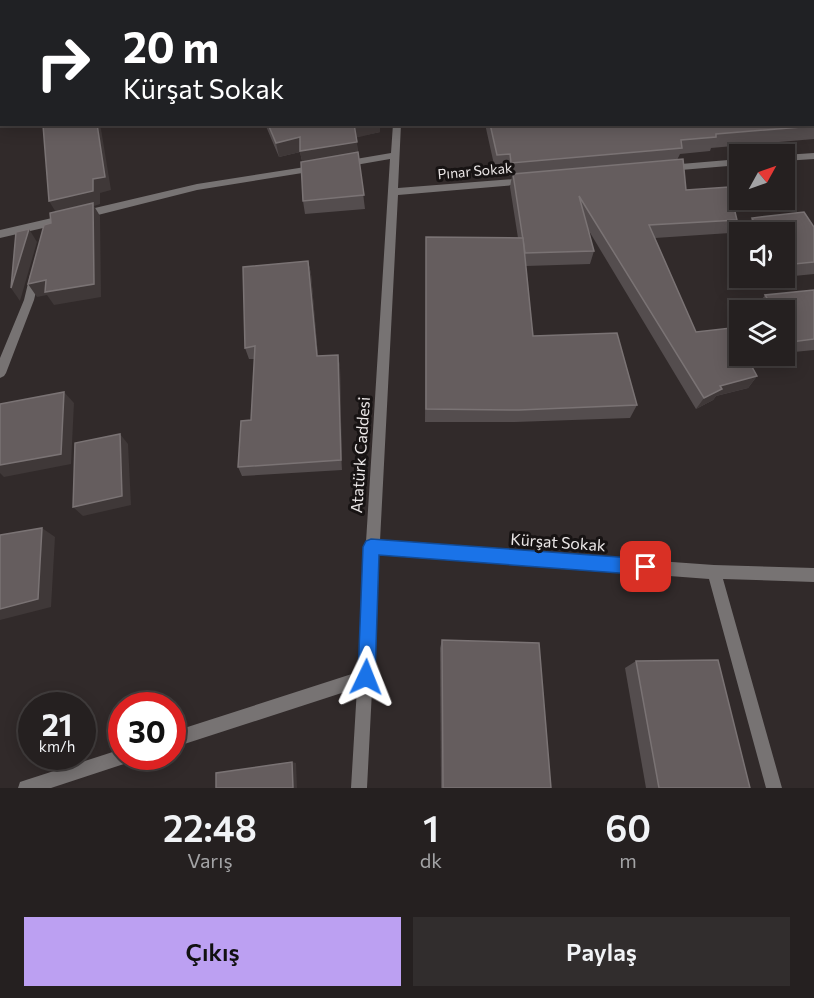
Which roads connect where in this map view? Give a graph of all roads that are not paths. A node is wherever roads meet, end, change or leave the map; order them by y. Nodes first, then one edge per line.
1 (397, 126) edge
2 (396, 155) junction
3 (814, 156) edge
4 (795, 157) edge
5 (729, 163) edge
6 (337, 165) edge
7 (326, 166) edge
8 (656, 170) edge
9 (536, 180) edge
10 (393, 192) junction
11 (0, 234) edge
12 (38, 267) edge
13 (0, 373) edge
14 (371, 547) junction
15 (714, 572) junction
16 (814, 575) edge
17 (366, 677) junction
18 (186, 735) edge
19 (108, 761) edge
20 (26, 788) edge
21 (359, 788) edge
22 (774, 788) edge

1 - 2 street, Atatürk Caddesi
2 - 6 street
2 - 10 street, Atatürk Caddesi
3 - 4 street
5 - 8 street
7 - 11 street
9 - 10 street, Pınar Sokak
10 - 14 street, Atatürk Caddesi
12 - 13 street
14 - 15 street, Kürşat Sokak
14 - 17 street, Atatürk Caddesi
15 - 16 street, Kürşat Sokak
15 - 22 street
17 - 18 street
17 - 21 street, Atatürk Caddesi
19 - 20 street

